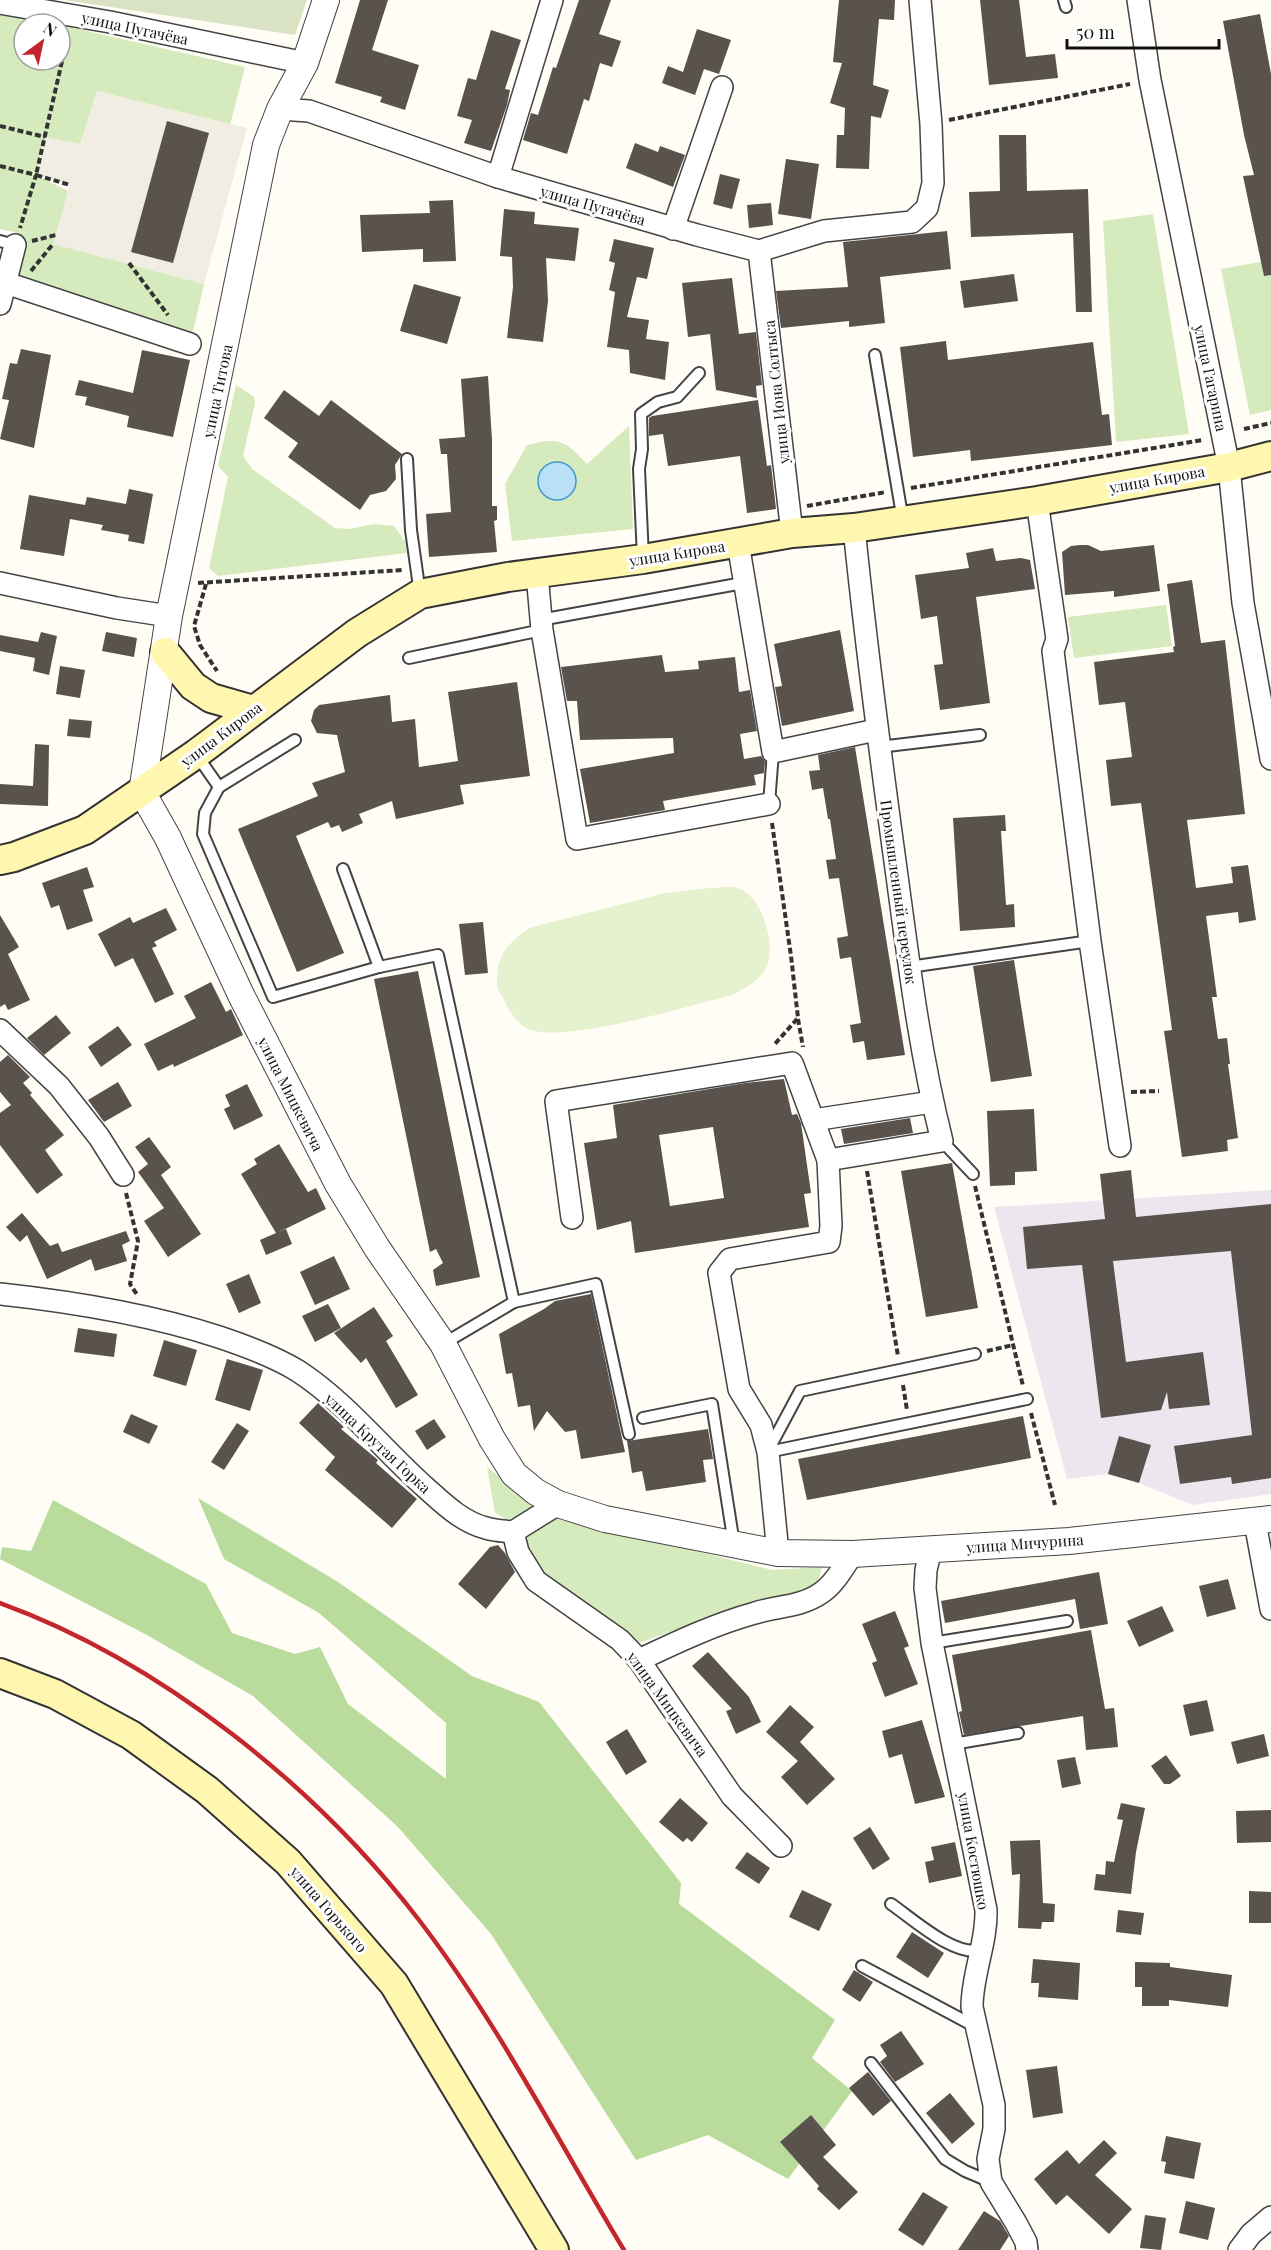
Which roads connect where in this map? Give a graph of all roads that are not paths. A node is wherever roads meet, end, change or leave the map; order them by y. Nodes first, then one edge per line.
1 (326, 0) edge
2 (552, 0) edge
3 (920, 0) edge
4 (1138, 0) edge
5 (0, 3) edge
6 (305, 63) junction
7 (723, 87) dead end
8 (280, 109) junction
9 (498, 177) junction
10 (673, 229) junction
11 (8, 243) edge
12 (759, 251) junction
13 (13, 285) junction
14 (0, 304) edge
15 (190, 344) dead end
16 (875, 355) dead end
17 (699, 373) dead end
18 (1271, 456) edge
19 (407, 459) dead end
20 (1229, 467) junction
21 (1037, 501) junction
22 (790, 521) junction
23 (903, 521) junction
24 (854, 528) junction
25 (738, 543) junction
26 (643, 559) junction
27 (537, 574) junction
28 (418, 582) junction
29 (0, 583) edge
30 (744, 583) junction
31 (169, 616) junction
32 (541, 625) junction
33 (165, 652) junction
34 (409, 658) dead end
35 (1266, 696) edge
36 (253, 710) junction
37 (980, 735) dead end
38 (878, 739) junction
39 (295, 740) dead end
40 (773, 752) junction
41 (196, 754) junction
42 (1271, 759) edge
43 (219, 787) junction
44 (142, 792) junction
45 (769, 804) joint
46 (0, 860) edge
47 (343, 869) dead end
48 (1090, 941) junction
49 (379, 967) junction
50 (909, 967) junction
51 (0, 1030) edge
52 (932, 1102) junction
53 (813, 1120) junction
54 (942, 1141) junction
55 (1120, 1146) dead end
56 (828, 1160) junction
57 (973, 1174) road end
58 (123, 1175) road end
59 (572, 1218) dead end
60 (0, 1294) edge
61 (514, 1302) junction
62 (443, 1344) junction
63 (975, 1354) road end
64 (1027, 1399) road end
65 (643, 1418) dead end
66 (629, 1434) dead end
67 (768, 1452) junction
68 (558, 1504) junction
69 (1263, 1521) edge
70 (513, 1532) junction
71 (734, 1545) junction
72 (931, 1549) junction
73 (778, 1553) junction
74 (853, 1554) junction
75 (1271, 1609) edge
76 (1067, 1621) dead end
77 (932, 1642) junction
78 (639, 1660) junction
79 (0, 1673) edge
80 (1018, 1733) dead end
81 (953, 1744) junction
82 (781, 1846) dead end
83 (891, 1904) dead end
84 (981, 1950) junction
85 (862, 1966) dead end
86 (976, 2028) junction
87 (871, 2063) dead end
88 (991, 2182) junction
89 (1271, 2217) edge
90 (554, 2250) edge
91 (1027, 2250) edge
92 (1239, 2250) edge

1 - 6 street, улица Титова
2 - 9 street
3 - 12 street
4 - 20 street, улица Гагарина
5 - 6 street, улица Пугачёва
6 - 8 street, улица Титова
7 - 10 street
8 - 9 street, улица Пугачёва
8 - 31 street, улица Титова
9 - 10 street, улица Пугачёва
10 - 12 street, улица Пугачёва
11 - 13 street
12 - 22 street, улица Иона Солтыса
13 - 14 street
13 - 15 street
16 - 23 lane
17 - 26 lane
18 - 20 main road, улица Кирова
19 - 28 lane
20 - 21 main road, улица Кирова
20 - 35 street, улица Гагарина
21 - 23 main road, улица Кирова
21 - 48 street
22 - 24 main road, улица Кирова
22 - 25 main road, улица Кирова
23 - 24 main road, улица Кирова
24 - 38 street, Промышленный переулок
25 - 26 main road, улица Кирова
25 - 30 street
26 - 27 main road, улица Кирова
27 - 28 main road, улица Кирова
27 - 32 street
28 - 36 main road, улица Кирова
29 - 31 street
30 - 32 lane
30 - 40 street
31 - 33 street, улица Титова
32 - 34 lane
32 - 45 street
33 - 36 main road
33 - 44 street, улица Титова
35 - 42 street, улица Гагарина
36 - 41 main road, улица Кирова
37 - 38 lane
38 - 40 street
38 - 50 street, Промышленный переулок
39 - 43 lane
40 - 45 lane
41 - 43 lane
41 - 44 main road, улица Кирова
43 - 49 lane
44 - 46 main road
44 - 62 street, улица Мицкевича
47 - 49 lane
48 - 50 lane
48 - 55 street
49 - 61 lane
50 - 52 street, Промышленный переулок
51 - 58 street
52 - 53 street
52 - 54 street, Промышленный переулок
53 - 56 street
53 - 59 street
54 - 56 street
54 - 57 lane
56 - 67 street
60 - 70 street, улица Крутая Горка
61 - 62 lane
61 - 66 lane
62 - 68 street, улица Мицкевича
63 - 67 lane
64 - 67 lane
65 - 71 lane
67 - 73 street
68 - 70 street
68 - 71 street, улица Мицкевича
69 - 72 street, улица Мичурина
69 - 75 street
70 - 78 street, улица Мицкевича
71 - 73 street, улица Мицкевича
72 - 74 street, улица Мичурина
72 - 77 street, улица Костюшко
73 - 74 street, улица Мичурина
74 - 78 street
76 - 77 lane
77 - 81 street, улица Костюшко
78 - 82 street, улица Мицкевича
79 - 90 main road, улица Горького
80 - 81 lane
81 - 84 street, улица Костюшко
83 - 84 lane
84 - 86 street, улица Костюшко
85 - 86 lane
86 - 88 street, улица Костюшко
87 - 88 lane
88 - 91 street, улица Костюшко
89 - 92 street

